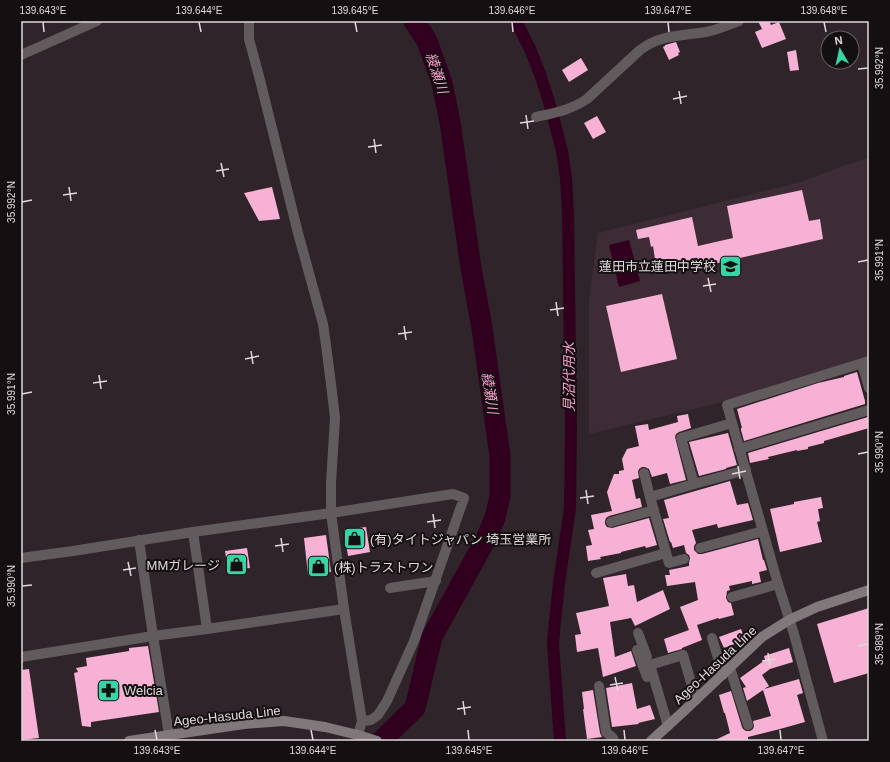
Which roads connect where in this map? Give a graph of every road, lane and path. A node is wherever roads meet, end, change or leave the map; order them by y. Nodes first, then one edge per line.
1 (97, 21) edge
2 (249, 21) edge
3 (739, 21) edge
4 (21, 55) edge
5 (540, 116) dead end
6 (866, 362) edge
7 (869, 388) edge
8 (869, 410) edge
9 (732, 423) junction
10 (739, 448) junction
11 (746, 470) junction
12 (644, 474) dead end
13 (694, 484) junction
14 (650, 497) junction
15 (654, 510) junction
16 (331, 513) junction
17 (611, 522) dead end
18 (763, 531) junction
19 (193, 532) junction
20 (139, 540) junction
21 (700, 548) dead end
22 (666, 553) junction
23 (21, 558) edge
24 (684, 559) dead end
25 (596, 573) dead end
26 (436, 581) junction
27 (778, 584) junction
28 (390, 588) dead end
29 (869, 590) edge
30 (732, 597) dead end
31 (344, 609) junction
32 (789, 620) junction
33 (207, 629) junction
34 (638, 633) dead end
35 (153, 636) junction
36 (712, 638) dead end
37 (637, 650) dead end
38 (21, 657) edge
39 (650, 664) junction
40 (727, 671) junction
41 (599, 686) dead end
42 (696, 700) junction
43 (362, 721) junction
44 (748, 725) dead end
45 (665, 728) junction
46 (358, 735) junction
47 (170, 738) edge
48 (375, 740) edge
49 (129, 741) edge
50 (614, 741) edge
51 (651, 741) edge
52 (823, 741) edge

1 - 4 street
2 - 16 street
3 - 5 street
6 - 7 street
6 - 9 street
8 - 10 street
9 - 10 street
9 - 13 street
10 - 11 street
11 - 13 street
11 - 18 street
12 - 14 street
13 - 14 street
14 - 15 street
15 - 17 street
15 - 22 street
16 - 19 street
16 - 26 street
16 - 31 street
18 - 21 street
18 - 27 street
19 - 20 street
19 - 33 street
20 - 23 street
20 - 35 street
22 - 24 street
22 - 25 street
26 - 28 street
26 - 43 street
27 - 30 street
27 - 32 street
29 - 32 main road, Ageo-Hasuda Line
31 - 33 street
31 - 43 street
32 - 40 main road, Ageo-Hasuda Line
32 - 52 street
33 - 35 street
34 - 39 street
35 - 38 street
35 - 47 street
36 - 40 street
37 - 45 street
39 - 42 street
39 - 45 street
40 - 42 main road, Ageo-Hasuda Line
40 - 44 street
41 - 50 street
42 - 45 main road, Ageo-Hasuda Line
43 - 46 street
45 - 51 main road, Ageo-Hasuda Line
46 - 47 main road, Ageo-Hasuda Line
46 - 48 main road, Ageo-Hasuda Line
47 - 49 main road, Ageo-Hasuda Line

